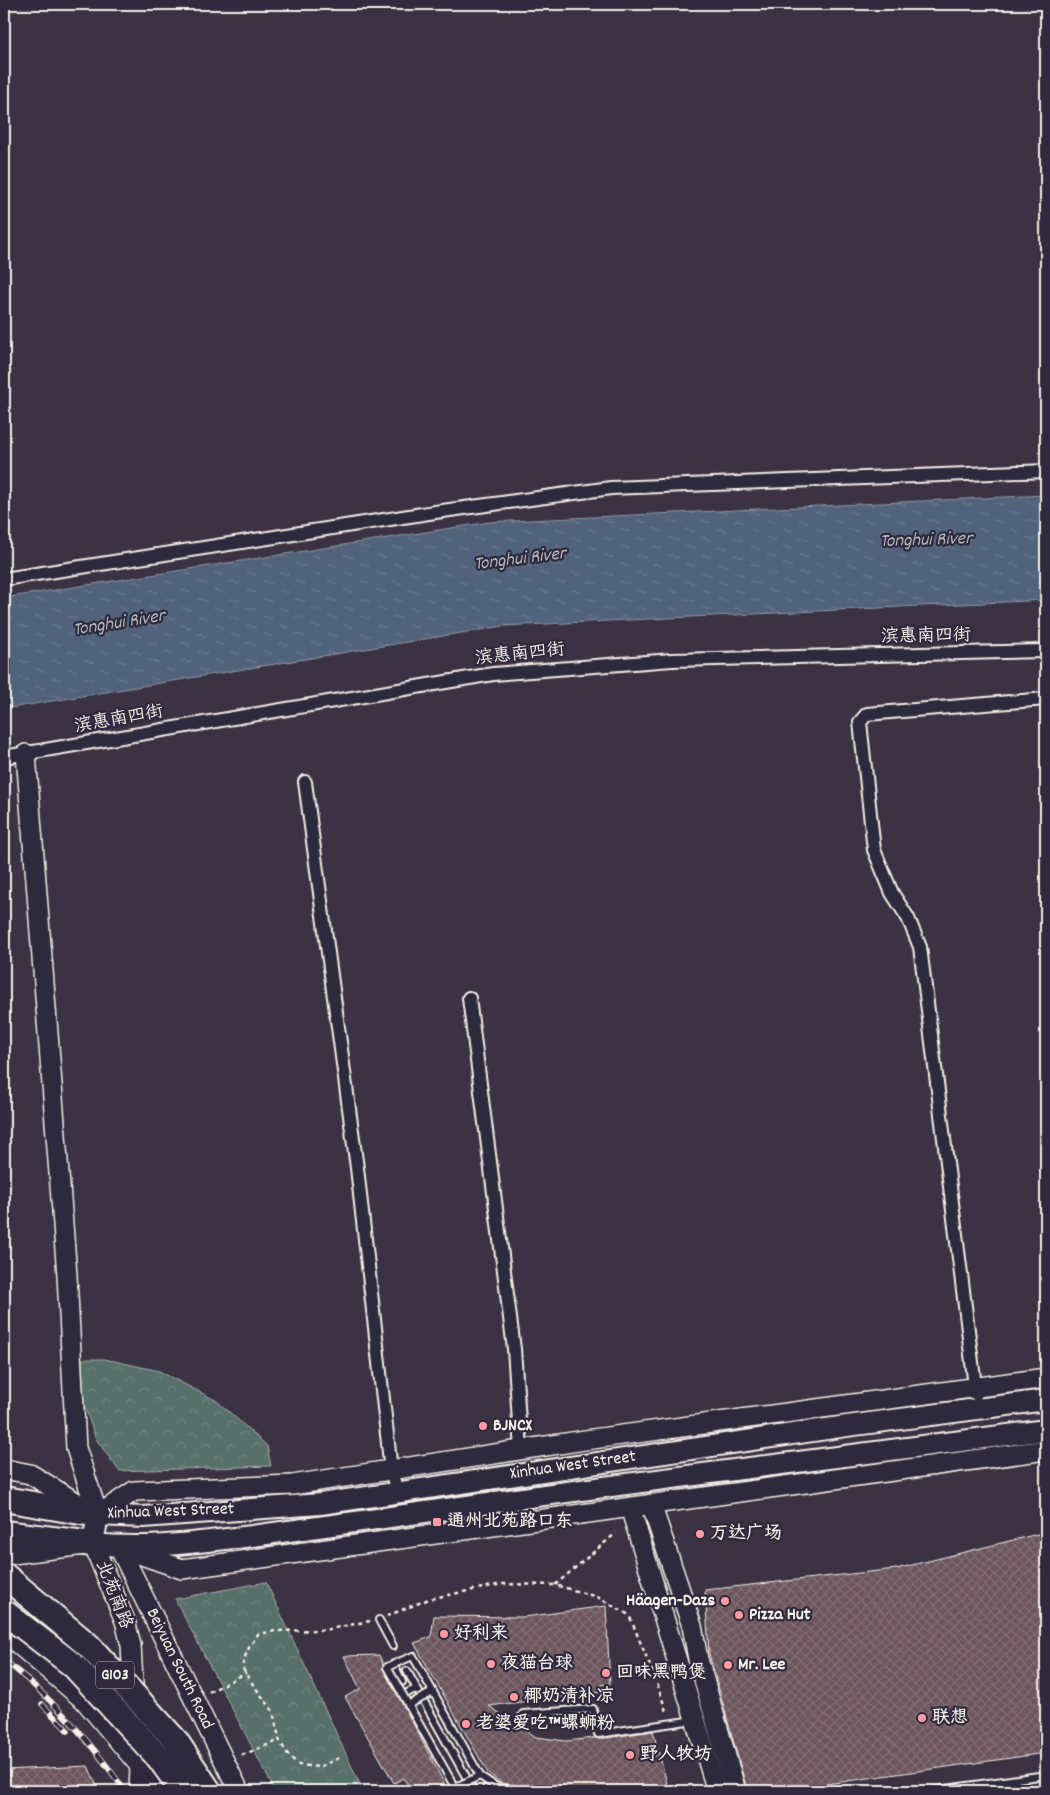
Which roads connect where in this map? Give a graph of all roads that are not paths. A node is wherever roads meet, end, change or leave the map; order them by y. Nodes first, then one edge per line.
1 (1046, 471) edge
2 (4, 579) edge
3 (1046, 651) edge
4 (1046, 699) edge
5 (26, 754) junction
6 (4, 757) edge
7 (305, 782) dead end
8 (469, 998) dead end
9 (1046, 1378) edge
10 (976, 1388) junction
11 (1046, 1400) edge
12 (978, 1409) junction
13 (1046, 1430) edge
14 (521, 1450) junction
15 (1046, 1450) edge
16 (4, 1469) edge
17 (390, 1470) junction
18 (397, 1492) junction
19 (4, 1499) edge
20 (651, 1504) junction
21 (630, 1507) junction
22 (98, 1515) junction
23 (4, 1533) edge
24 (93, 1544) junction
25 (119, 1547) junction
26 (4, 1554) edge
27 (4, 1575) edge
28 (4, 1612) edge
29 (379, 1620) road end
30 (4, 1632) edge
31 (393, 1646) dead end
32 (394, 1664) junction
33 (407, 1671) dead end
34 (402, 1682) dead end
35 (416, 1688) junction
36 (433, 1692) junction
37 (408, 1693) dead end
38 (408, 1705) junction
39 (695, 1719) junction
40 (520, 1720) dead end
41 (140, 1766) junction
42 (1046, 1775) edge
43 (480, 1776) junction
44 (455, 1789) edge
45 (961, 1789) edge
46 (498, 1790) edge
47 (139, 1791) edge
48 (158, 1791) edge
49 (182, 1791) edge
50 (209, 1791) edge
51 (239, 1791) edge
52 (474, 1791) edge
53 (520, 1791) edge
54 (717, 1791) edge
55 (736, 1791) edge
56 (932, 1791) edge

1 - 2 street
3 - 5 street, 滨惠南四街
4 - 10 street
5 - 6 street, 滨惠南四街
5 - 22 street
7 - 17 street
8 - 14 street
9 - 10 street
10 - 12 street
10 - 14 street
11 - 12 main road, Xinhua West Street
12 - 18 main road, Xinhua West Street
13 - 25 main road, Xinhua West Street
14 - 17 street
15 - 20 street
16 - 22 street
17 - 18 street
17 - 22 street
18 - 22 main road, Xinhua West Street
19 - 22 highway
20 - 21 street
20 - 55 street
21 - 25 street
21 - 39 street
22 - 24 main road
22 - 25 main road
23 - 24 highway
24 - 25 main road, Xinhua West Street
24 - 26 street
24 - 41 street, 北苑南路
25 - 51 street, Beiyuan South Road
27 - 50 highway, G103, bridge
28 - 49 highway, G103, bridge
29 - 31 lane
30 - 41 street
32 - 34 lane
32 - 36 lane, bridge
32 - 38 lane, bridge
33 - 35 lane
35 - 37 lane
35 - 52 lane
36 - 38 lane, bridge
36 - 43 lane, bridge
38 - 44 lane, bridge
39 - 40 lane
39 - 54 street
41 - 47 street, 北苑南路
41 - 48 street
42 - 45 lane
43 - 44 lane, bridge
43 - 46 lane, bridge
45 - 56 lane
46 - 53 lane, bridge

